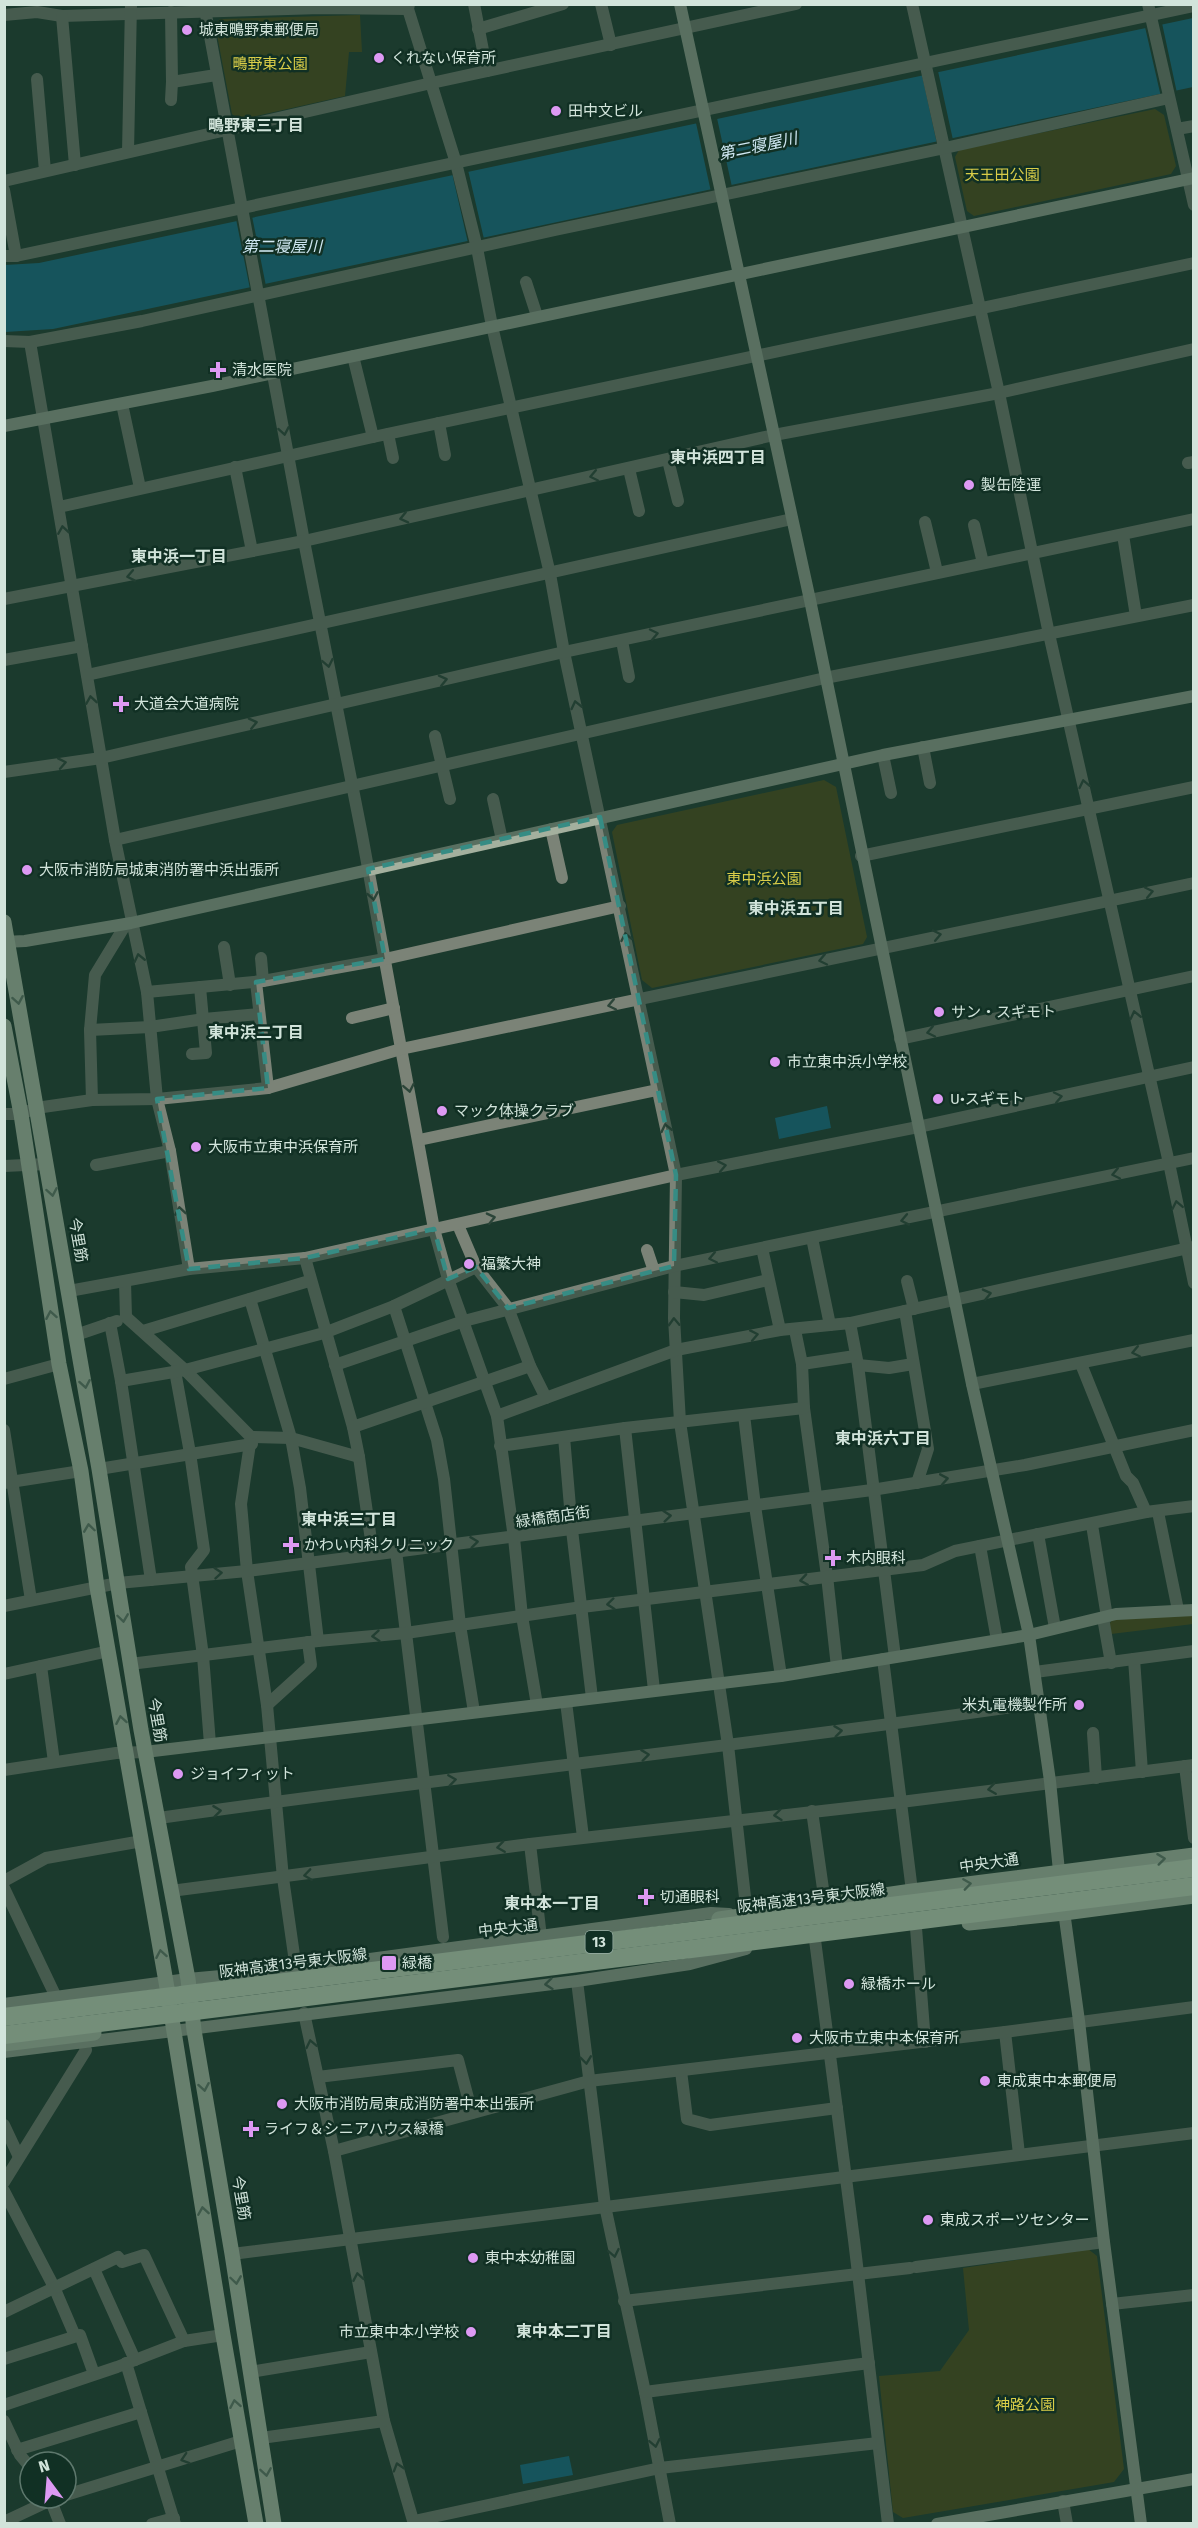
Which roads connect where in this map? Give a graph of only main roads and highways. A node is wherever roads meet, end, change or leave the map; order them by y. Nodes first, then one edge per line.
1 (4, 922) edge
2 (6, 942) edge
3 (4, 1026) edge
4 (8, 1061) edge
5 (1194, 1856) edge
6 (1194, 1868) edge
7 (1194, 1886) edge
8 (1194, 1896) edge
9 (5, 2007) edge
10 (4, 2035) edge
11 (4, 2044) edge
12 (256, 2523) edge
13 (274, 2523) edge

1 - 2 main road, 今里筋
2 -> 13 main road, 今里筋
3 - 4 main road
12 -> 4 main road
9 -> 5 main road, 中央大通
6 - 9 highway, 阪神高速13号東大阪線 / 13
7 - 10 highway, 13
8 - 11 main road

